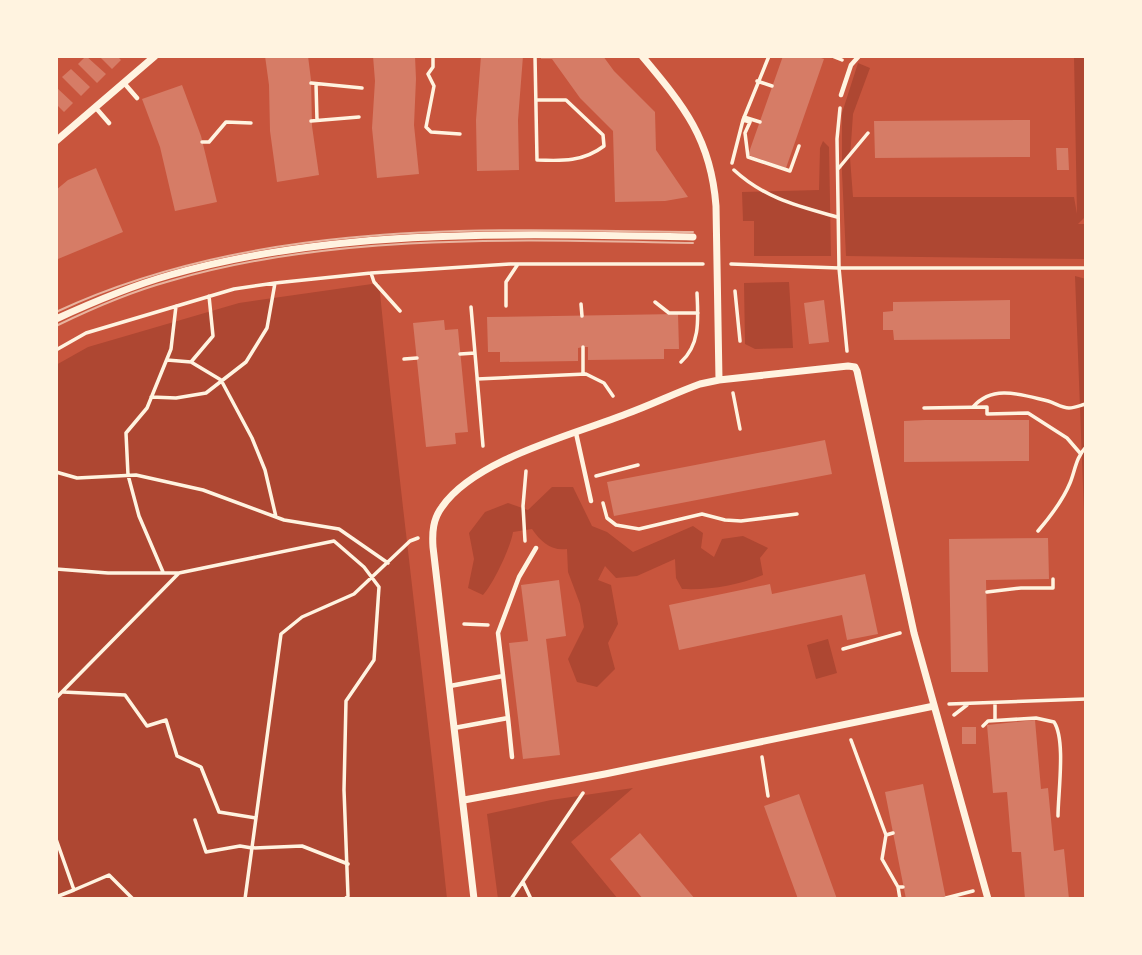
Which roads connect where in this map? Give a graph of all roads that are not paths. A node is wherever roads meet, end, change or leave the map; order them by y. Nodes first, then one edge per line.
1 (155, 56) edge
2 (642, 56) edge
3 (859, 56) edge
4 (124, 83) junction
5 (841, 95) road end
6 (137, 98) dead end
7 (96, 107) junction
8 (109, 122) dead end
9 (56, 141) edge
10 (693, 237) dead end
11 (56, 319) edge
12 (719, 380) junction
13 (576, 433) junction
14 (591, 501) dead end
15 (536, 548) road end
16 (503, 676) junction
17 (449, 686) junction
18 (934, 706) junction
19 (508, 718) junction
20 (454, 728) junction
21 (512, 757) dead end
22 (464, 800) junction
23 (474, 899) edge
24 (988, 899) edge

1 - 4 street
2 - 12 street
3 - 5 lane
4 - 6 lane
4 - 7 street
7 - 8 lane
7 - 9 street
10 - 11 street
12 - 13 street
12 - 18 street
13 - 14 lane
13 - 17 street
15 - 16 lane
16 - 17 lane
16 - 19 lane
17 - 20 street
18 - 22 street
18 - 24 street
19 - 20 lane
19 - 21 lane
20 - 22 street
22 - 23 street

